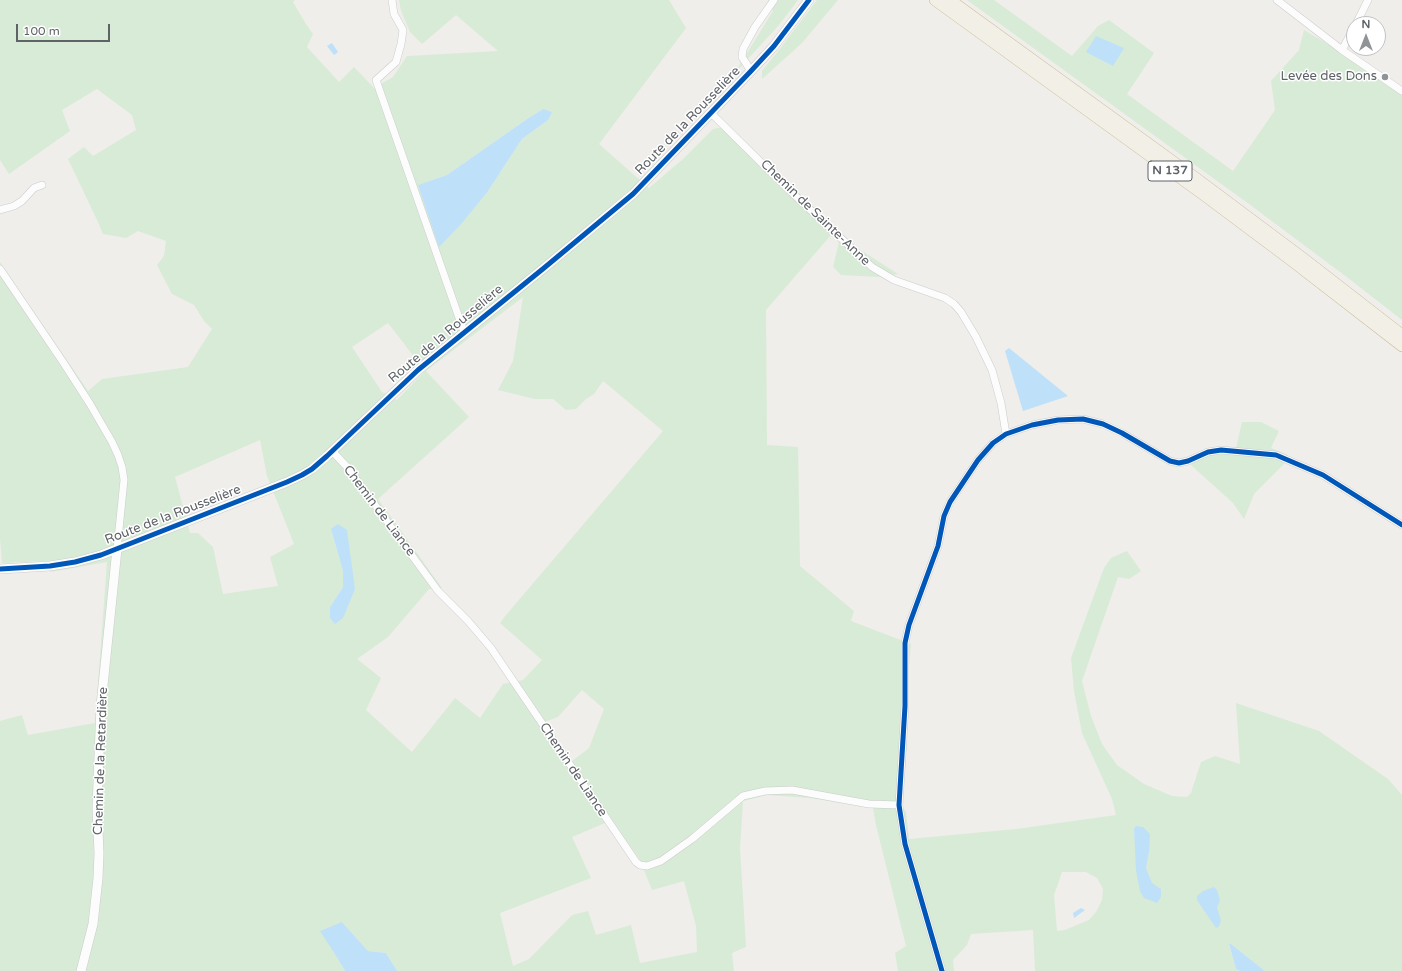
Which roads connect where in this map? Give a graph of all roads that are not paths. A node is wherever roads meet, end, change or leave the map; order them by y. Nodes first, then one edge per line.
1 (392, 0) edge
2 (774, 0) edge
3 (809, 0) edge
4 (935, 0) edge
5 (950, 0) edge
6 (1277, 0) edge
7 (1368, 0) edge
8 (1360, 16) edge
9 (1346, 43) edge
10 (1342, 50) junction
11 (752, 71) junction
12 (1402, 91) edge
13 (711, 113) junction
14 (42, 185) dead end
15 (0, 210) edge
16 (0, 269) edge
17 (464, 332) junction
18 (1402, 335) edge
19 (1402, 346) edge
20 (1006, 434) junction
21 (332, 451) junction
22 (1402, 525) edge
23 (117, 549) junction
24 (0, 569) edge
25 (899, 805) junction
26 (81, 971) edge
27 (942, 971) edge

1 - 17 street
2 - 11 street
3 - 11 street, Route de la Rousselière
4 - 19 highway, N 137
5 - 18 highway, N 137
6 - 10 street
7 - 8 street
9 - 10 street
10 - 12 street
11 - 13 street, Route de la Rousselière
13 - 17 street, Route de la Rousselière
13 - 20 street, Chemin de Sainte-Anne
14 - 15 street
16 - 23 street
17 - 21 street, Route de la Rousselière
20 - 22 street
20 - 25 street
21 - 23 street, Route de la Rousselière
21 - 25 street, Chemin de Liance
23 - 24 street, Route de la Rousselière
23 - 26 street, Chemin de la Retardière
25 - 27 street

